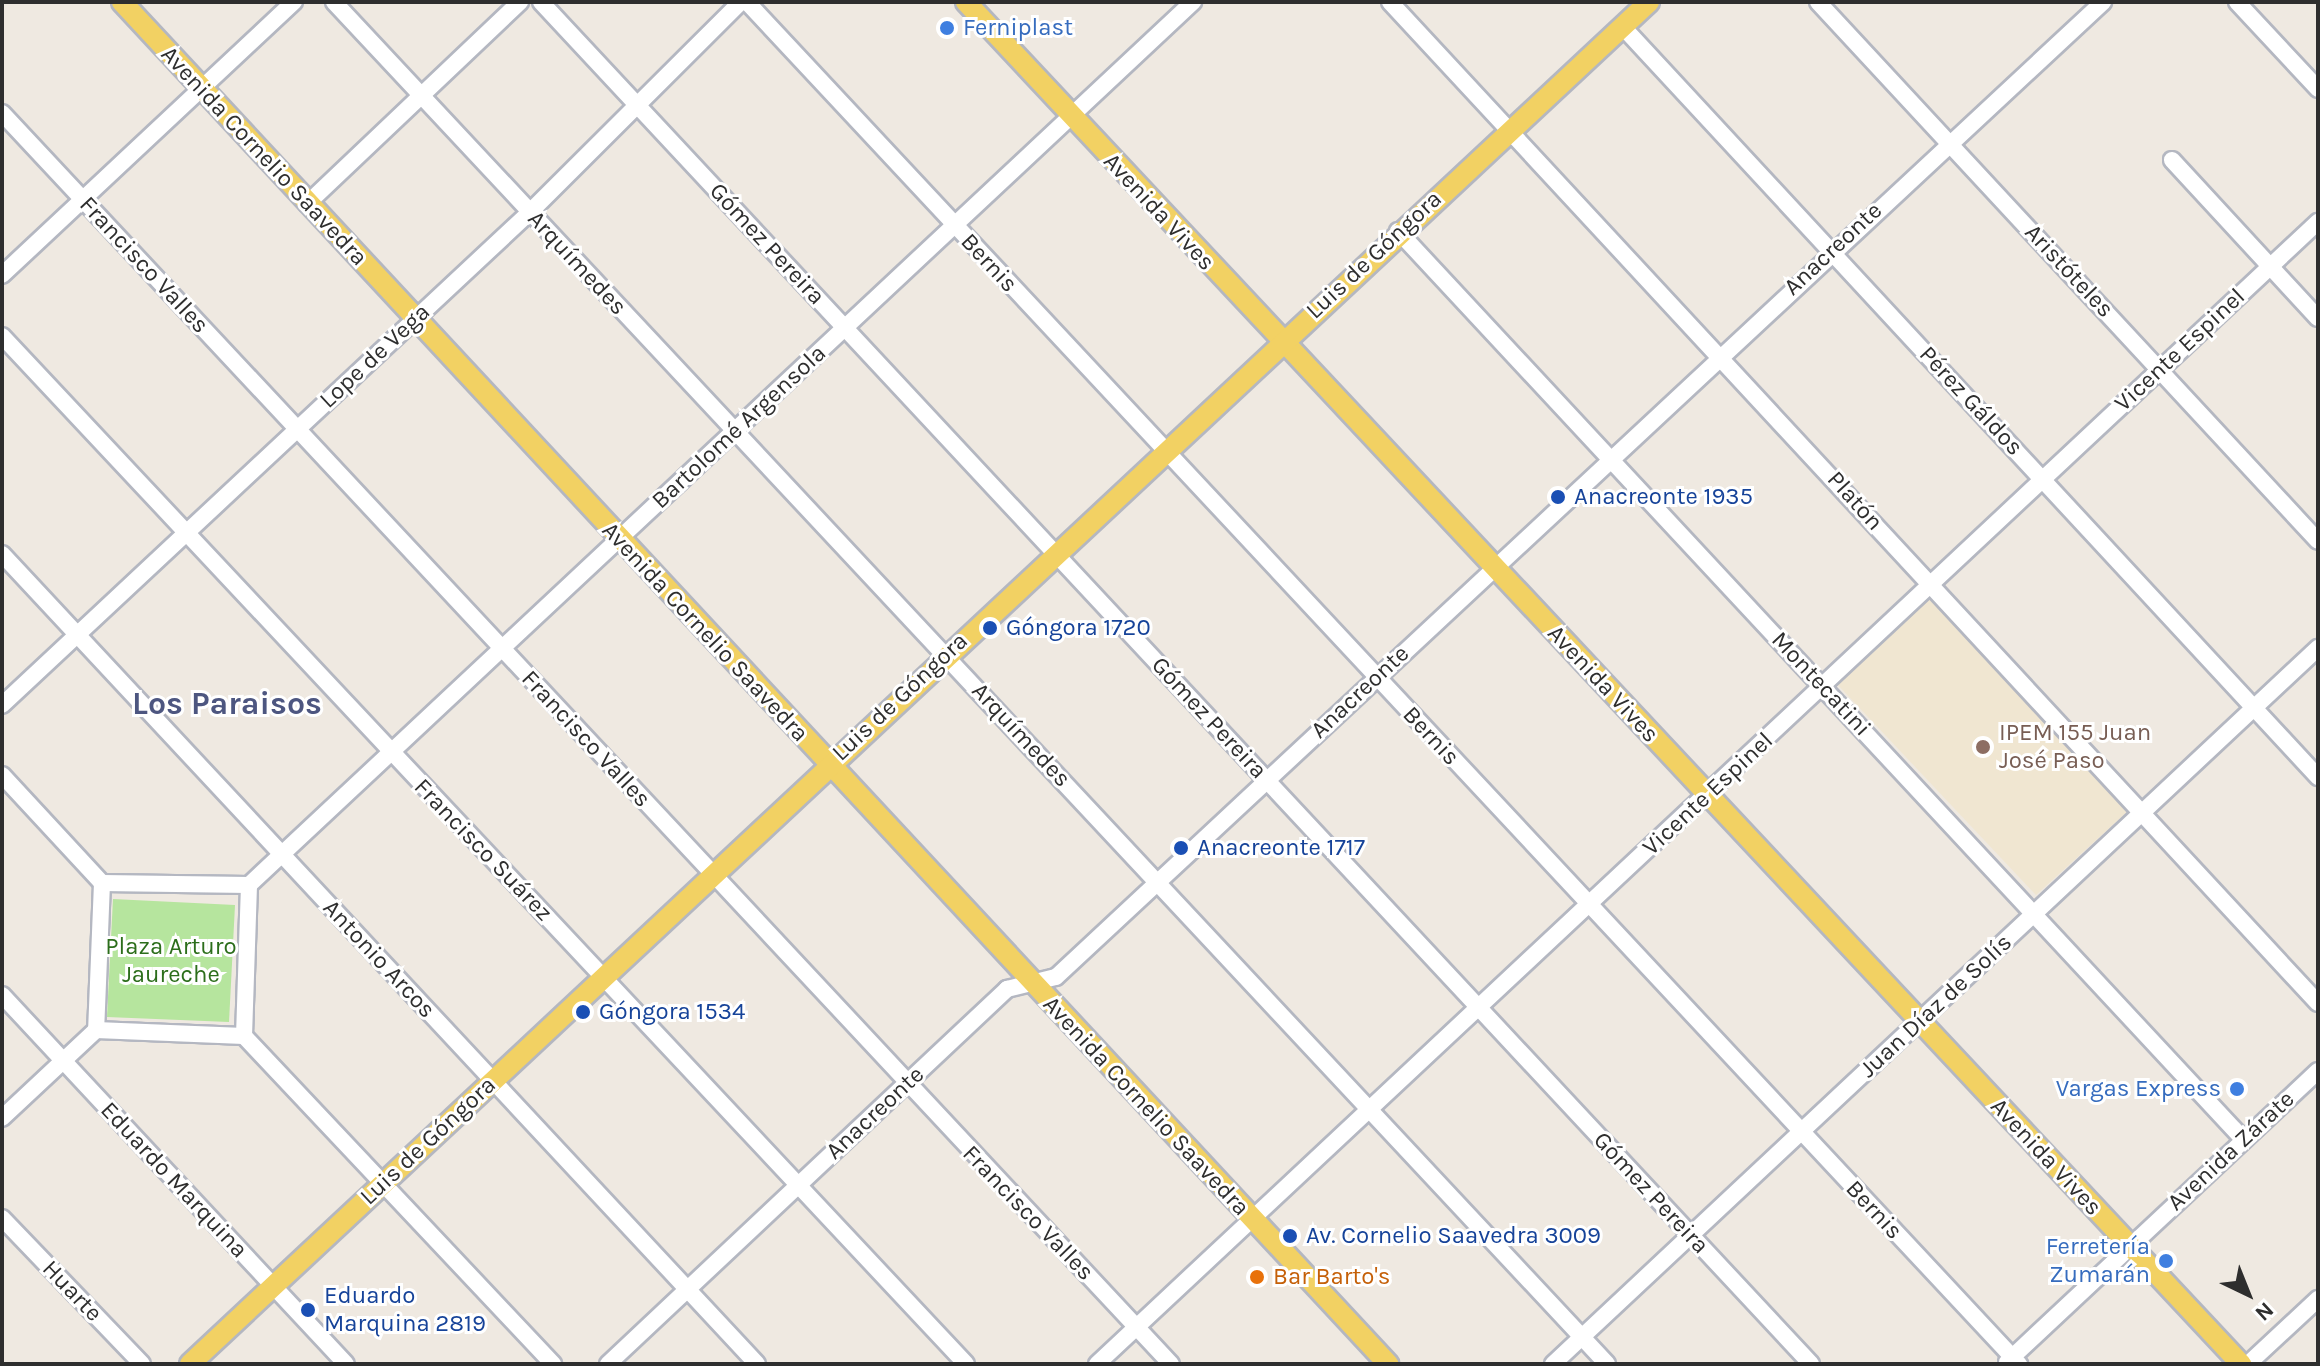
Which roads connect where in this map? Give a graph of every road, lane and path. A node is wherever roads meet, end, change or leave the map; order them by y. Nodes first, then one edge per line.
1 (122, 2) edge
2 (294, 2) edge
3 (334, 2) edge
4 (520, 2) edge
5 (541, 2) edge
6 (744, 2) edge
7 (966, 2) edge
8 (1193, 2) edge
9 (1390, 2) edge
10 (1649, 2) edge
11 (1818, 2) edge
12 (2103, 2) edge
13 (2237, 2) edge
14 (1623, 27) junction
15 (202, 89) junction
16 (2318, 89) edge
17 (422, 97) junction
18 (638, 104) junction
19 (2, 113) edge
20 (1070, 117) junction
21 (1511, 127) junction
22 (1949, 141) junction
23 (2172, 160) dead end
24 (83, 199) junction
25 (307, 204) junction
26 (530, 212) junction
27 (2318, 222) edge
28 (953, 225) junction
29 (1398, 231) junction
30 (1830, 251) junction
31 (2270, 266) junction
32 (2, 275) edge
33 (2318, 318) edge
34 (414, 319) junction
35 (845, 328) junction
36 (2, 336) edge
37 (1280, 342) junction
38 (1721, 355) junction
39 (2160, 370) junction
40 (297, 429) junction
41 (735, 432) junction
42 (1165, 451) junction
43 (1610, 459) junction
44 (2043, 477) junction
45 (186, 531) junction
46 (619, 540) junction
47 (2318, 541) edge
48 (1055, 551) junction
49 (2, 554) edge
50 (1494, 566) junction
51 (1931, 584) junction
52 (78, 634) junction
53 (2318, 648) edge
54 (502, 650) junction
55 (945, 654) junction
56 (1376, 676) junction
57 (1823, 685) junction
58 (2, 705) edge
59 (2253, 708) junction
60 (391, 753) junction
61 (828, 764) junction
62 (2, 775) edge
63 (2318, 777) edge
64 (1266, 780) junction
65 (1706, 796) junction
66 (2143, 811) junction
67 (281, 854) junction
68 (711, 874) junction
69 (1158, 882) junction
70 (102, 883) junction
71 (249, 885) junction
72 (1588, 905) junction
73 (2034, 914) junction
74 (602, 975) junction
75 (1031, 984) junction
76 (2, 995) edge
77 (2318, 1003) edge
78 (1480, 1008) junction
79 (1918, 1022) junction
80 (96, 1030) junction
81 (244, 1036) junction
82 (62, 1061) junction
83 (2318, 1071) edge
84 (493, 1081) junction
85 (905, 1084) junction
86 (1370, 1111) junction
87 (2, 1118) edge
88 (1801, 1133) junction
89 (2243, 1139) junction
90 (383, 1182) junction
91 (798, 1186) junction
92 (2, 1218) edge
93 (1253, 1219) junction
94 (1690, 1236) junction
95 (2130, 1246) junction
96 (273, 1284) junction
97 (687, 1289) junction
98 (2318, 1299) edge
99 (1137, 1327) junction
100 (1582, 1337) junction
101 (2012, 1362) edge
102 (142, 1364) edge
103 (190, 1364) edge
104 (346, 1364) edge
105 (553, 1364) edge
106 (608, 1364) edge
107 (757, 1364) edge
108 (966, 1364) edge
109 (1097, 1364) edge
110 (1171, 1364) edge
111 (1388, 1364) edge
112 (1553, 1364) edge
113 (1607, 1364) edge
114 (1811, 1364) edge
115 (2241, 1364) edge
116 (2248, 1364) edge

1 - 15 main road, Avenida Cornelio Saavedra
2 - 15 street
3 - 17 street, Arquímedes
4 - 17 street
5 - 18 street, Gómez Pereira
6 - 18 street, Lope de Vega
6 - 28 street, Bernis
7 - 20 main road, Avenida Vives
8 - 20 street, Bartolomé Argensola
9 - 21 street, Platón
10 - 14 main road, Luis de Góngora
11 - 22 street, Aristóteles
12 - 22 street, Anacreonte
13 - 16 street
14 - 21 main road, Luis de Góngora
14 - 30 street, Pérez Gáldos
15 - 24 street
15 - 25 main road, Avenida Cornelio Saavedra
17 - 25 street
17 - 26 street, Arquímedes
18 - 26 street, Lope de Vega
18 - 35 street, Gómez Pereira
19 - 24 street, Francisco Valles
20 - 28 street, Bartolomé Argensola
20 - 37 main road, Avenida Vives
21 - 29 main road, Luis de Góngora
21 - 38 street, Platón
22 - 30 street, Anacreonte
22 - 39 street, Aristóteles
23 - 31 street
24 - 32 street
24 - 40 street, Francisco Valles
25 - 34 main road, Avenida Cornelio Saavedra
26 - 34 street, Lope de Vega
26 - 41 street, Arquímedes
27 - 31 street, Vicente Espinel
28 - 35 street, Bartolomé Argensola
28 - 42 street, Bernis
29 - 37 main road, Luis de Góngora
29 - 43 street, Montecatini
30 - 38 street, Anacreonte
30 - 44 street, Pérez Gáldos
31 - 33 street
31 - 39 street, Vicente Espinel
34 - 40 street, Lope de Vega
34 - 46 main road, Avenida Cornelio Saavedra
35 - 41 street, Bartolomé Argensola
35 - 48 street, Gómez Pereira
36 - 45 street, Francisco Suárez
37 - 42 main road, Luis de Góngora
37 - 50 main road, Avenida Vives
38 - 43 street, Anacreonte
38 - 51 street, Platón
39 - 44 street, Vicente Espinel
39 - 47 street, Aristóteles
40 - 45 street, Lope de Vega
40 - 54 street, Francisco Valles
41 - 46 street, Bartolomé Argensola
41 - 55 street, Arquímedes
42 - 48 main road, Luis de Góngora
42 - 56 street, Bernis
43 - 50 street, Anacreonte
43 - 57 street, Montecatini
44 - 51 street, Vicente Espinel
44 - 59 street, Pérez Gáldos
45 - 52 street, Lope de Vega
45 - 60 street, Francisco Suárez
46 - 54 street, Bartolomé Argensola
46 - 61 main road, Avenida Cornelio Saavedra
48 - 55 main road, Luis de Góngora
48 - 64 street, Gómez Pereira
49 - 52 street, Antonio Arcos
50 - 56 street, Anacreonte
50 - 65 main road, Avenida Vives
51 - 57 street, Vicente Espinel
51 - 66 street, Platón
52 - 58 street, Lope de Vega
52 - 67 street, Antonio Arcos
53 - 59 street, Juan Díaz de Solís
54 - 60 street, Bartolomé Argensola
54 - 68 street, Francisco Valles
55 - 61 main road, Luis de Góngora
55 - 69 street, Arquímedes
56 - 64 street, Anacreonte
56 - 72 street, Bernis
57 - 65 street, Vicente Espinel
57 - 73 street, Montecatini
59 - 63 street, Pérez Gáldos
59 - 66 street, Juan Díaz de Solís
60 - 67 street, Bartolomé Argensola
60 - 74 street, Francisco Suárez
61 - 68 main road, Luis de Góngora
61 - 75 main road, Avenida Cornelio Saavedra
62 - 70 street
64 - 69 street, Anacreonte
64 - 78 street, Gómez Pereira
65 - 72 street, Vicente Espinel
65 - 79 main road, Avenida Vives
66 - 73 street, Juan Díaz de Solís
66 - 77 street, Platón
67 - 71 street, Bartolomé Argensola
67 - 84 street, Antonio Arcos
68 - 74 main road, Luis de Góngora
68 - 85 street, Francisco Valles
69 - 75 street, Anacreonte
69 - 86 street, Arquímedes
70 - 71 street
70 - 80 street
71 - 81 street
72 - 78 street, Vicente Espinel
72 - 88 street, Bernis
73 - 79 street, Juan Díaz de Solís
73 - 89 street, Montecatini
74 - 84 main road, Luis de Góngora
74 - 91 street, Francisco Suárez
75 - 85 street, Anacreonte
75 - 93 main road, Avenida Cornelio Saavedra
76 - 82 street, Eduardo Marquina
78 - 86 street, Vicente Espinel
78 - 94 street, Gómez Pereira
79 - 88 street, Juan Díaz de Solís
79 - 95 main road, Avenida Vives
80 - 81 street
80 - 82 street
81 - 90 street
82 - 87 street
82 - 96 street, Eduardo Marquina
83 - 89 street, Avenida Zárate
84 - 90 main road, Luis de Góngora
84 - 97 street, Antonio Arcos
85 - 91 street, Anacreonte
85 - 99 street, Francisco Valles
86 - 93 street, Vicente Espinel
86 - 100 street, Arquímedes
88 - 94 street, Juan Díaz de Solís
88 - 101 street, Bernis
89 - 95 street, Avenida Zárate
90 - 96 main road, Luis de Góngora
90 - 105 street
91 - 97 street, Anacreonte
91 - 108 street, Francisco Suárez
92 - 102 street, Huarte
93 - 99 street, Vicente Espinel
93 - 111 main road, Avenida Cornelio Saavedra
94 - 100 street, Juan Díaz de Solís
94 - 114 street, Gómez Pereira
95 - 101 street, Avenida Zárate
95 - 115 main road, Avenida Vives
96 - 103 main road, Luis de Góngora
96 - 104 street, Eduardo Marquina
97 - 106 street, Anacreonte
97 - 107 street, Antonio Arcos
98 - 116 street
99 - 109 street, Vicente Espinel
99 - 110 street, Francisco Valles
100 - 112 street, Juan Díaz de Solís
100 - 113 street, Arquímedes

